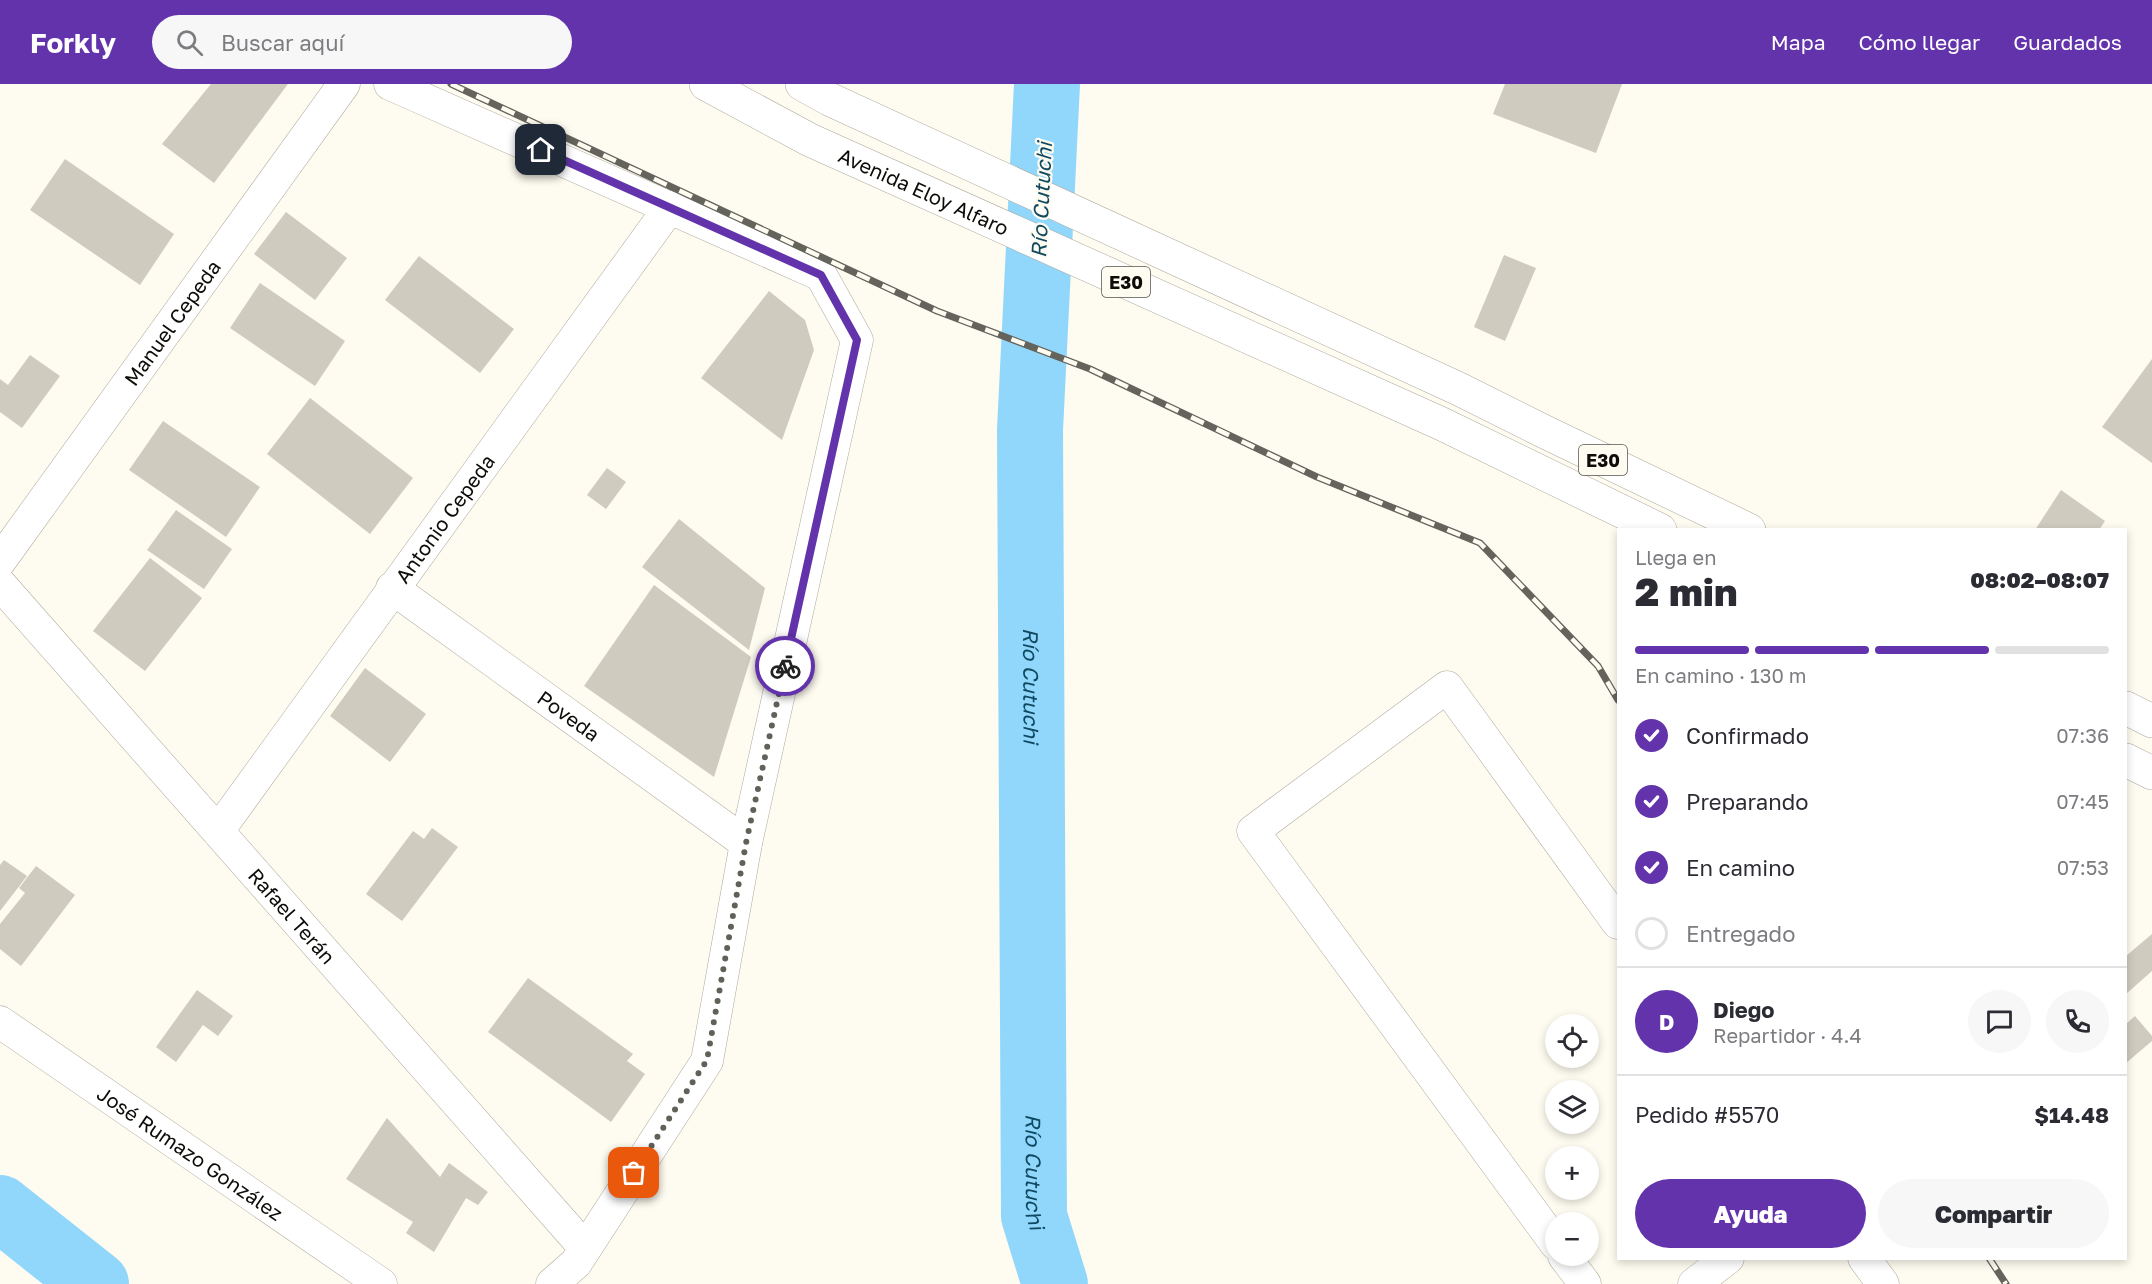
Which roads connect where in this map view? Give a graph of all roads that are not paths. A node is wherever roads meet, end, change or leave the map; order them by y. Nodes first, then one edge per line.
1 (344, 84) edge
2 (390, 84) edge
3 (706, 84) edge
4 (816, 92) edge
5 (670, 207) junction
6 (1656, 528) edge
7 (1745, 528) edge
8 (0, 561) edge
9 (0, 584) edge
10 (392, 588) junction
11 (2127, 708) edge
12 (2152, 721) edge
13 (2127, 760) edge
14 (2152, 773) edge
15 (218, 831) junction
16 (746, 843) junction
17 (1617, 921) edge
18 (0, 1022) edge
19 (1545, 1229) edge
20 (585, 1248) junction
21 (1725, 1260) edge
22 (1865, 1260) edge
23 (1572, 1266) edge
24 (381, 1284) edge
25 (552, 1284) edge
26 (1585, 1284) edge
27 (1694, 1284) edge
28 (1883, 1284) edge

1 - 8 street, Manuel Cepeda
2 - 5 street
3 - 6 main road, Avenida Eloy Alfaro / E30
4 - 7 main road, E30
5 - 10 street, Antonio Cepeda
5 - 16 street
9 - 15 street, Rafael Terán
10 - 15 street, Antonio Cepeda
10 - 16 street, Poveda
11 - 12 main road
13 - 14 main road
15 - 20 street, Rafael Terán
16 - 20 street
17 - 19 street
18 - 24 street, José Rumazo González
20 - 25 street
21 - 27 street
22 - 28 street
23 - 26 street

